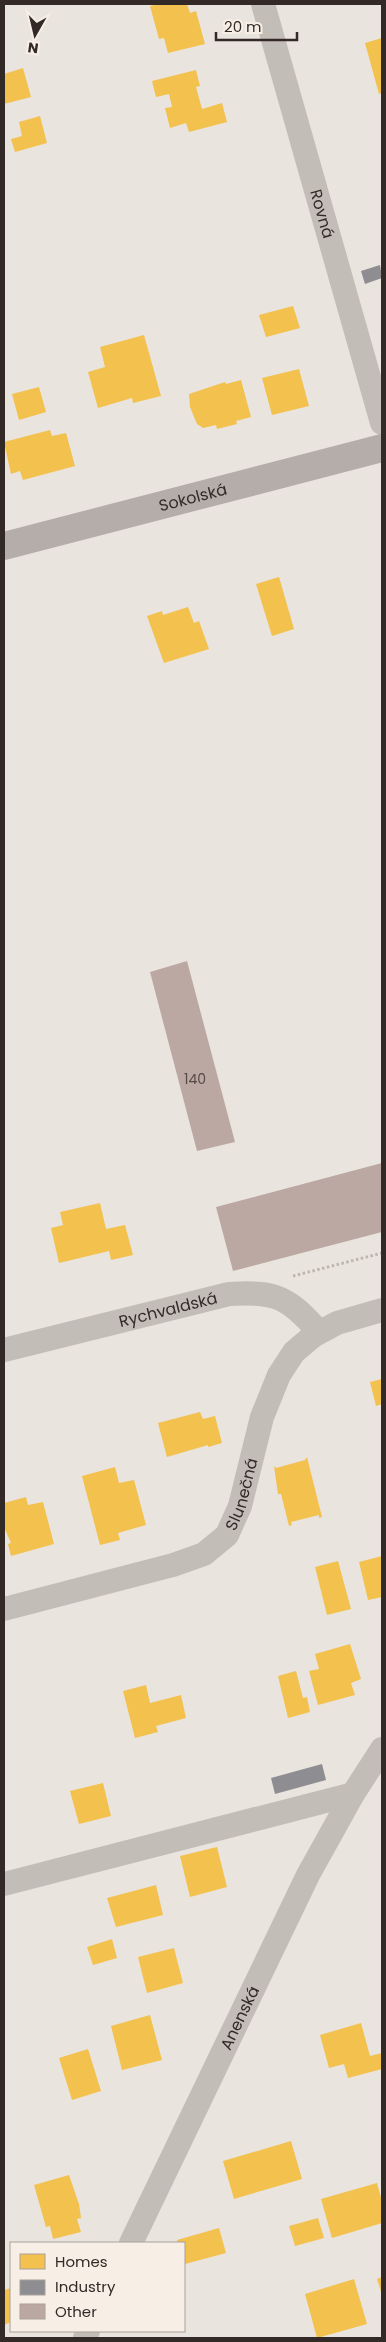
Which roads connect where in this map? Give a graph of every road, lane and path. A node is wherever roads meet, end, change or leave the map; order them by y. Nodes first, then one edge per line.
1 (263, 4) edge
2 (382, 423) edge
3 (382, 448) edge
4 (4, 546) edge
5 (382, 1253) edge
6 (259, 1292) junction
7 (382, 1310) edge
8 (319, 1332) junction
9 (4, 1350) edge
10 (4, 1609) edge
11 (382, 1749) edge
12 (353, 1794) junction
13 (4, 1884) edge
14 (131, 2242) edge

1 - 2 street, Rovná
3 - 4 main road, Sokolská
5 - 6 path
6 - 8 street, Rychvaldská
6 - 9 street, Rychvaldská
7 - 8 street, Slunečná
8 - 10 street, Slunečná
11 - 12 street, Anenská
12 - 13 street
12 - 14 street, Anenská

